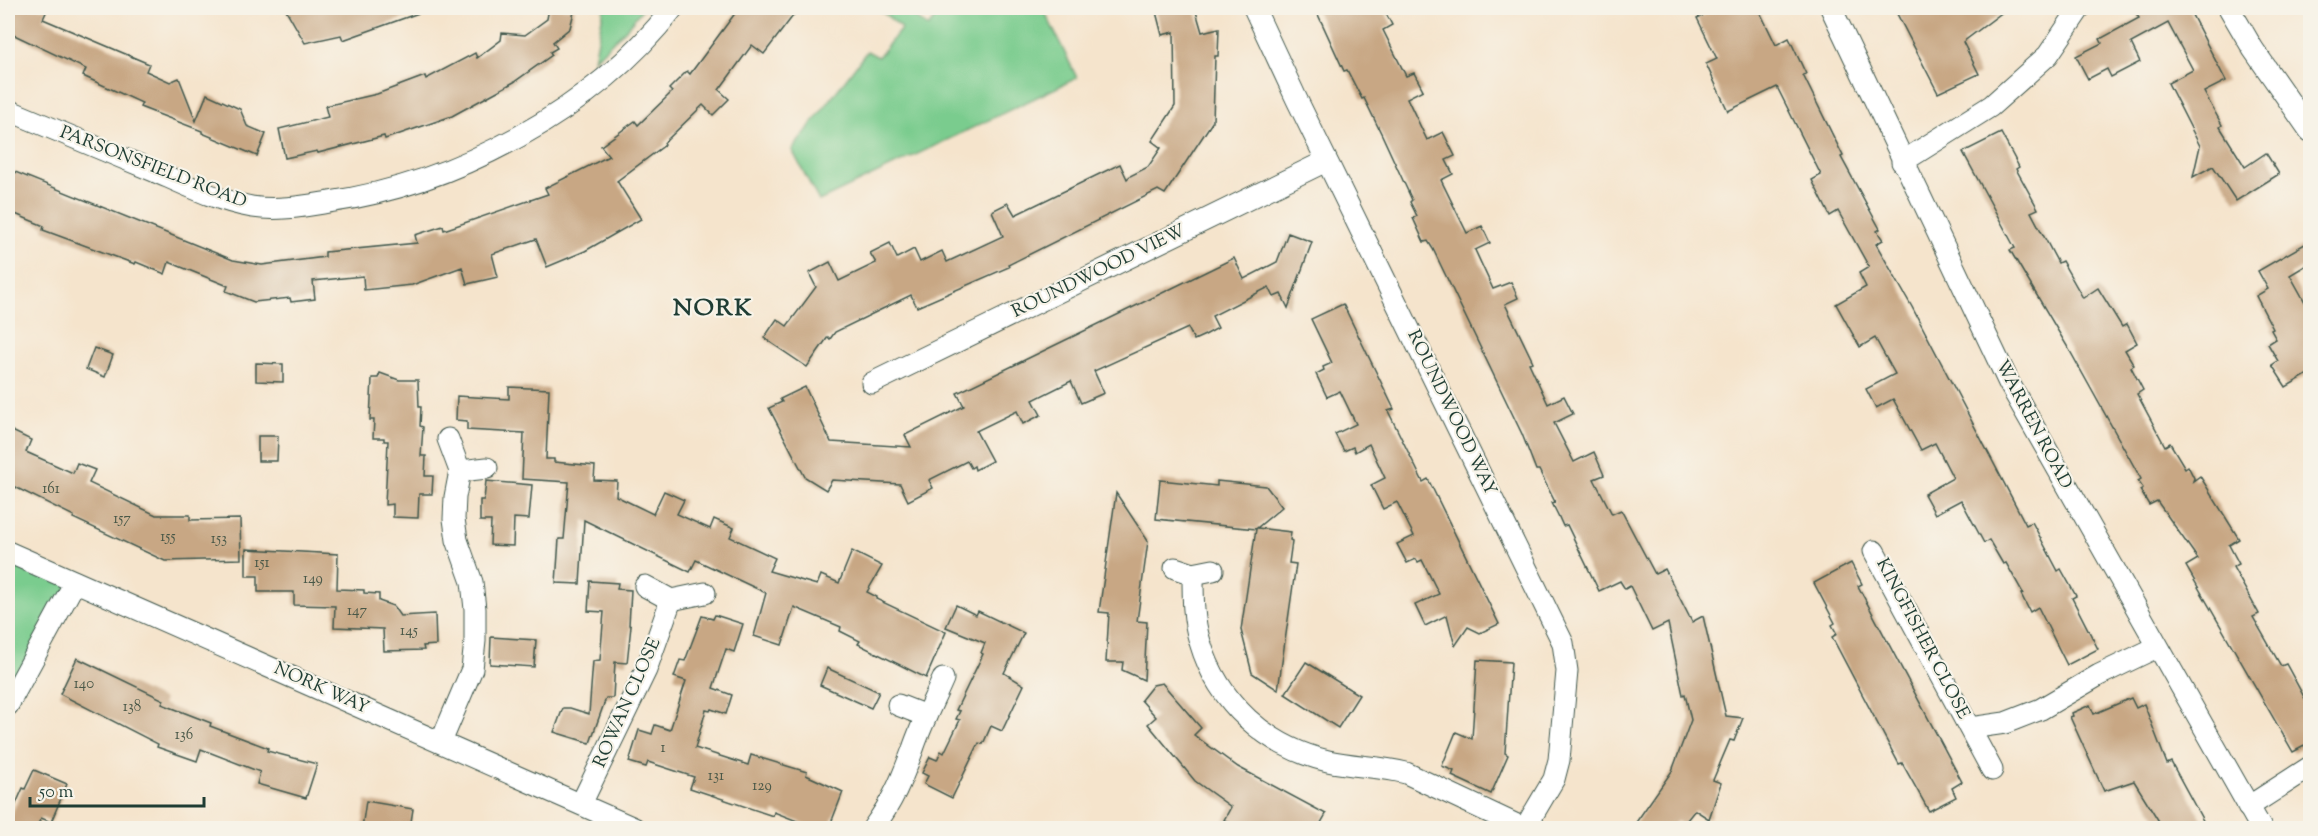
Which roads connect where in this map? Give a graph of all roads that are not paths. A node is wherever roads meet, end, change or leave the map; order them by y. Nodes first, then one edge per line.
1 (673, 8) edge
2 (1254, 8) edge
3 (1831, 8) edge
4 (2080, 8) edge
5 (2229, 8) edge
6 (8, 110) edge
7 (2310, 131) edge
8 (1326, 161) junction
9 (1902, 162) junction
10 (872, 383) dead end
11 (448, 439) dead end
12 (487, 468) dead end
13 (460, 471) junction
14 (1874, 551) dead end
15 (8, 552) edge
16 (1193, 571) dead end
17 (75, 582) junction
18 (645, 586) dead end
19 (705, 593) dead end
20 (670, 600) junction
21 (2157, 647) junction
22 (943, 679) dead end
23 (8, 705) edge
24 (898, 705) dead end
25 (926, 716) junction
26 (1970, 728) junction
27 (441, 742) junction
28 (2310, 767) edge
29 (1992, 771) dead end
30 (581, 804) junction
31 (2248, 807) junction
32 (634, 828) edge
33 (873, 828) edge
34 (1524, 828) edge
35 (2261, 828) edge

1 - 6 street, PARSONSFIELD ROAD
2 - 8 street, ROUNDWOOD WAY
3 - 9 street, WARREN ROAD
4 - 9 street
5 - 7 street
8 - 10 street, ROUNDWOOD VIEW
8 - 34 street, ROUNDWOOD WAY
9 - 21 street, WARREN ROAD
11 - 13 street
12 - 13 street
13 - 27 street
14 - 26 street, KINGFISHER CLOSE
15 - 17 street, NORK WAY
16 - 34 street
17 - 23 street
17 - 27 street, NORK WAY
18 - 20 street
19 - 20 street
20 - 30 street, ROWAN CLOSE
21 - 26 street, KINGFISHER CLOSE
21 - 31 street, WARREN ROAD
22 - 25 street
24 - 25 street
25 - 33 street
26 - 29 street, KINGFISHER CLOSE
27 - 30 street, NORK WAY
28 - 31 street
30 - 32 street, NORK WAY
31 - 35 street, WARREN ROAD

